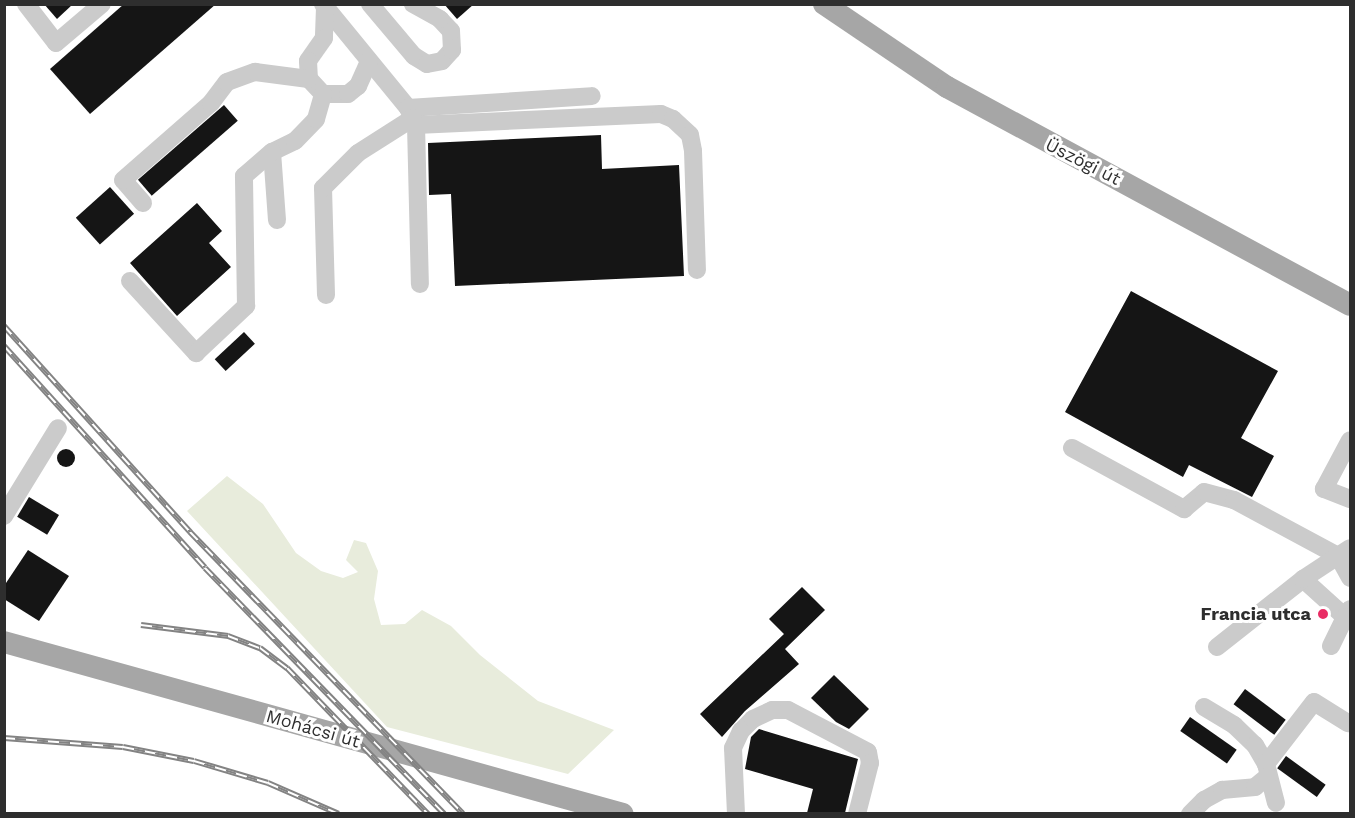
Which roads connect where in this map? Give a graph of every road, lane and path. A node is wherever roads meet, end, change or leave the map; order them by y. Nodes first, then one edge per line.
1 (26, 4) edge
2 (102, 4) edge
3 (370, 4) edge
4 (413, 4) edge
5 (824, 4) edge
6 (324, 6) edge
7 (369, 61) junction
8 (309, 79) junction
9 (323, 94) junction
10 (592, 96) dead end
11 (412, 117) junction
12 (272, 152) junction
13 (143, 203) dead end
14 (277, 220) dead end
15 (697, 270) dead end
16 (130, 281) dead end
17 (420, 284) dead end
18 (326, 295) dead end
19 (1350, 305) edge
20 (58, 428) dead end
21 (1350, 440) edge
22 (1072, 448) dead end
23 (1350, 498) edge
24 (4, 516) edge
25 (1344, 552) edge
26 (1350, 578) edge
27 (1303, 579) junction
28 (1348, 613) edge
29 (4, 642) edge
30 (1331, 646) dead end
31 (1217, 647) dead end
32 (1204, 707) dead end
33 (1348, 723) dead end
34 (1267, 770) junction
35 (1276, 803) dead end
36 (622, 813) edge
37 (736, 813) edge
38 (857, 813) edge
39 (1190, 813) edge

1 - 2 street
3 - 4 street
5 - 19 main road, Üszögi út
6 - 7 street
6 - 8 street
7 - 9 street
7 - 11 street
8 - 9 street
8 - 13 street
9 - 12 street
10 - 11 street
11 - 15 street
11 - 17 street
11 - 18 street
12 - 14 street
12 - 16 street
20 - 24 street
21 - 23 street
22 - 25 street
25 - 26 street
25 - 27 street
27 - 28 street
27 - 31 street
28 - 30 street
29 - 36 main road, Mohácsi út
32 - 34 street
33 - 34 street
34 - 35 street
34 - 39 street
37 - 38 street

